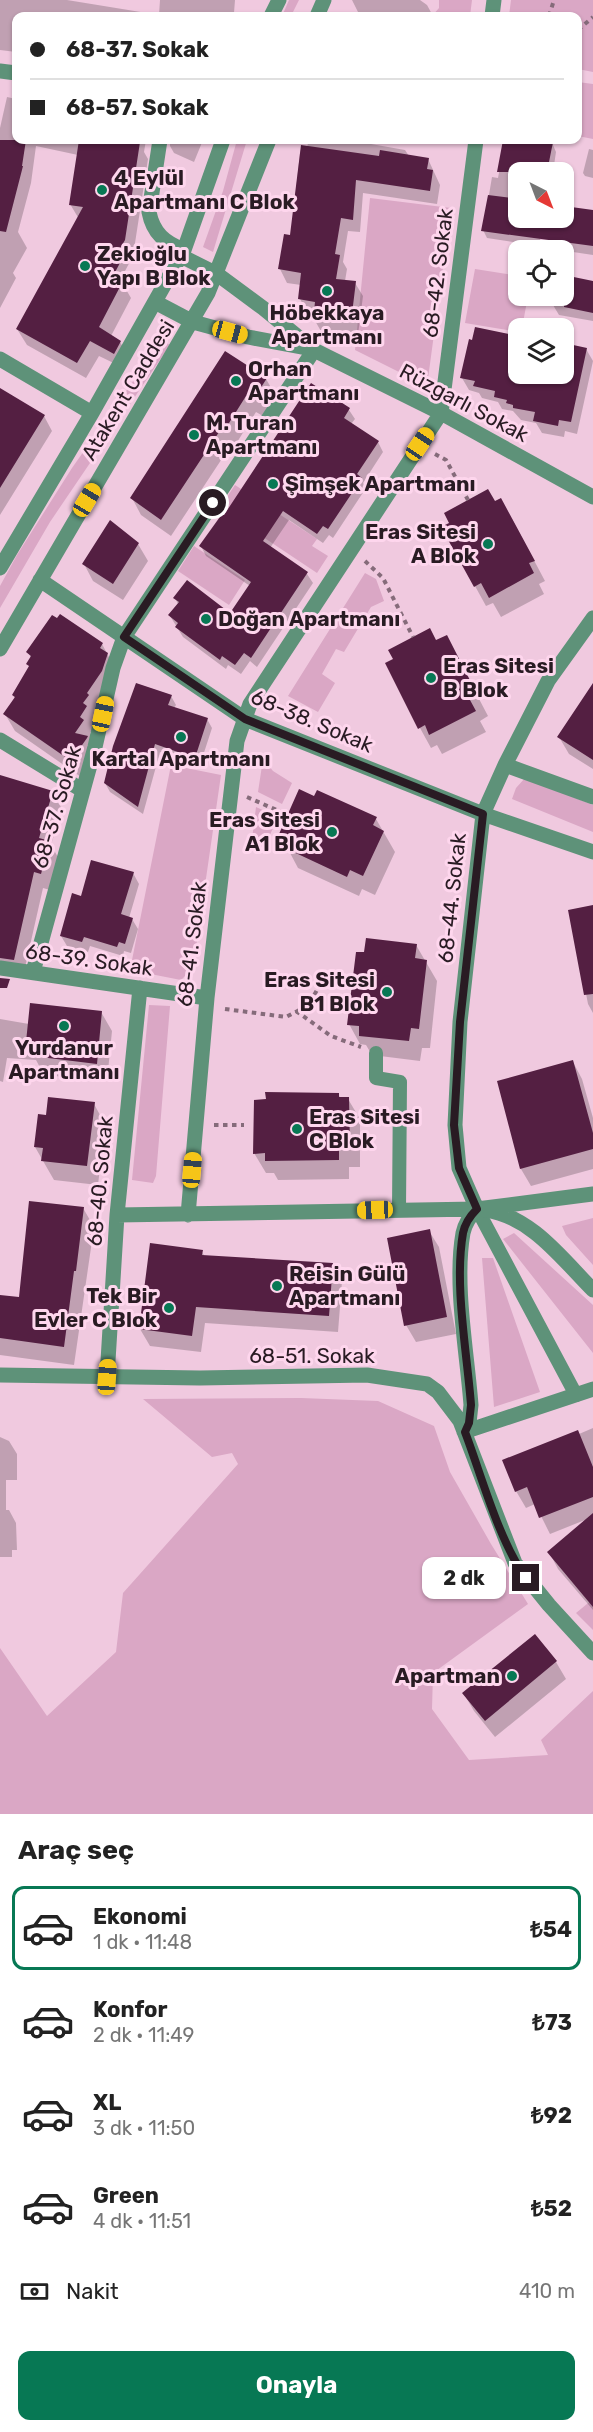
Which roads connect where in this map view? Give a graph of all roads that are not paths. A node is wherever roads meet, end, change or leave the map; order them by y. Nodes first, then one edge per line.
1 (158, 144) edge
2 (223, 144) edge
3 (267, 144) edge
4 (475, 144) edge
5 (183, 253) junction
6 (217, 274) junction
7 (155, 302) junction
8 (193, 322) junction
9 (314, 350) junction
10 (0, 359) edge
11 (441, 412) junction
12 (92, 413) junction
13 (593, 497) edge
14 (0, 568) edge
15 (40, 580) junction
16 (593, 618) edge
17 (124, 637) junction
18 (0, 650) edge
19 (245, 719) junction
20 (0, 740) edge
21 (505, 765) junction
22 (82, 789) junction
23 (593, 796) edge
24 (483, 814) junction
25 (593, 852) edge
26 (0, 968) edge
27 (33, 972) junction
28 (140, 988) junction
29 (206, 1002) junction
30 (376, 1053) road end
31 (593, 1194) edge
32 (399, 1209) junction
33 (477, 1209) junction
34 (117, 1215) junction
35 (188, 1215) junction
36 (593, 1290) edge
37 (0, 1375) edge
38 (107, 1377) junction
39 (593, 1389) edge
40 (576, 1395) junction
41 (465, 1432) junction
42 (593, 1653) edge

1 - 5 street, Rüzgarlı Sokak
2 - 5 street, Atakent Caddesi
3 - 6 street, Atakent Caddesi
4 - 11 street, 68-42. Sokak
5 - 6 street, Rüzgarlı Sokak
5 - 7 street, Atakent Caddesi
6 - 8 street, Atakent Caddesi
6 - 9 street, Rüzgarlı Sokak
7 - 8 street, Rüzgarlı Sokak
7 - 12 street, Atakent Caddesi
8 - 9 street, Rüzgarlı Sokak
8 - 15 street, Atakent Caddesi
9 - 11 street, Rüzgarlı Sokak
9 - 17 street, 68-37. Sokak
10 - 12 street
11 - 13 street, Rüzgarlı Sokak
11 - 19 street, 68-41. Sokak
12 - 14 street, Atakent Caddesi
15 - 17 street, 68-38. Sokak
15 - 18 street, Atakent Caddesi
16 - 21 street, 68-44. Sokak
17 - 19 street, 68-38. Sokak
17 - 22 street, 68-37. Sokak
19 - 24 street, 68-38. Sokak
19 - 29 street, 68-41. Sokak
20 - 22 street
21 - 23 street
21 - 24 street, 68-44. Sokak
22 - 27 street, 68-37. Sokak
24 - 25 street, 68-38. Sokak
24 - 33 street, 68-44. Sokak
26 - 27 street, 68-39. Sokak
27 - 28 street, 68-39. Sokak
28 - 29 street, 68-39. Sokak
28 - 34 street, 68-40. Sokak
29 - 35 street, 68-41. Sokak
30 - 32 lane
31 - 33 street
32 - 33 street
32 - 35 street
33 - 36 street
33 - 40 lane, 68-44. Sokak
33 - 41 street
34 - 35 street
34 - 38 street, 68-40. Sokak
37 - 38 street, 68-51. Sokak
38 - 41 street, 68-51. Sokak
39 - 40 street
40 - 41 street
41 - 42 street, 68-51. Sokak

